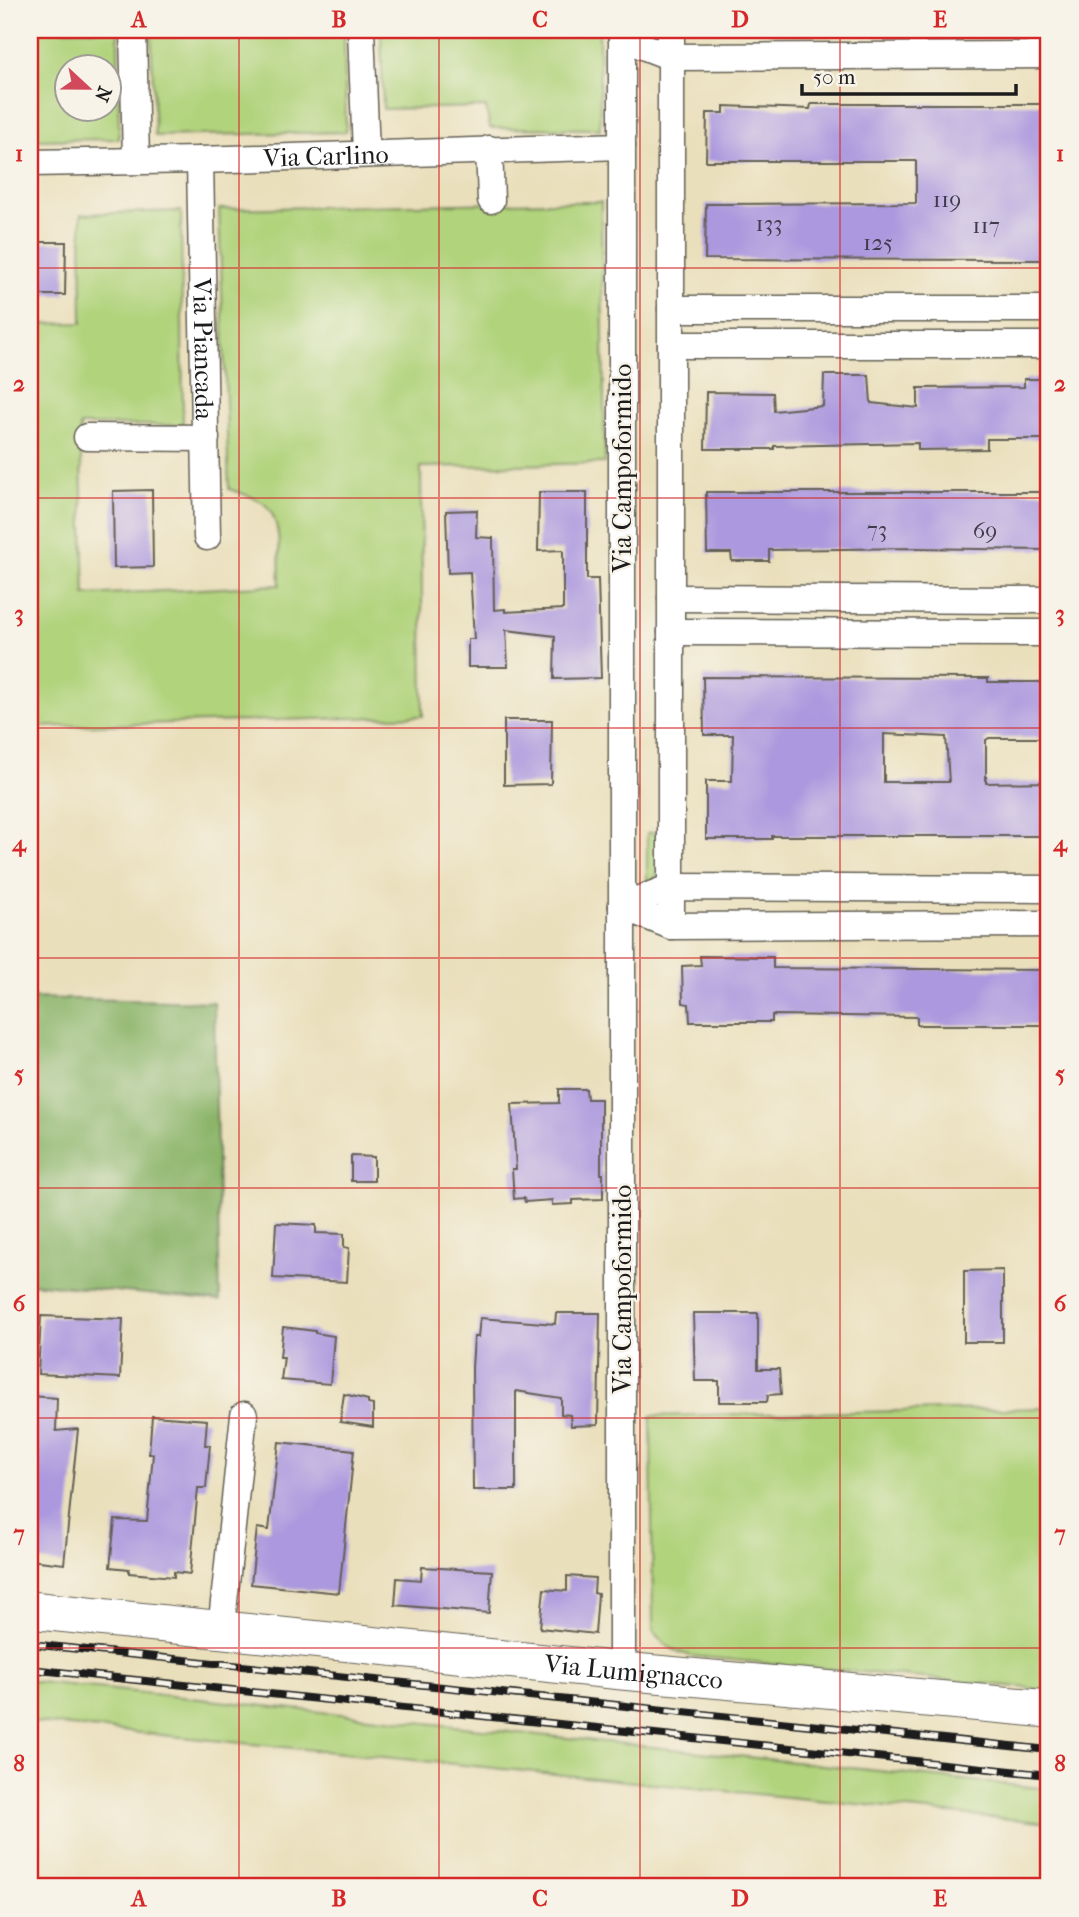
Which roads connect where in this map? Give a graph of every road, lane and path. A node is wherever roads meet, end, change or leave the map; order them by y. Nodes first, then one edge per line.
1 (133, 30) edge
2 (361, 30) edge
3 (671, 30) edge
4 (630, 33) edge
5 (1049, 55) edge
6 (671, 57) junction
7 (622, 146) junction
8 (489, 149) junction
9 (366, 153) junction
10 (136, 160) junction
11 (200, 160) junction
12 (30, 163) edge
13 (491, 200) dead end
14 (671, 309) junction
15 (1049, 309) edge
16 (671, 345) junction
17 (1049, 345) edge
18 (87, 437) dead end
19 (205, 438) junction
20 (207, 537) dead end
21 (671, 598) junction
22 (1049, 600) edge
23 (671, 632) junction
24 (1049, 633) edge
25 (671, 887) junction
26 (1049, 889) edge
27 (622, 906) junction
28 (1049, 924) edge
29 (671, 926) junction
30 (244, 1415) dead end
31 (30, 1610) edge
32 (221, 1630) junction
33 (622, 1671) junction
34 (1049, 1709) edge

1 - 10 street
2 - 9 street
3 - 6 street, Via Campoformido
4 - 6 street
4 - 7 street, Via Campoformido
5 - 6 street
6 - 14 street, Via Campoformido
7 - 8 street, Via Carlino
7 - 27 street, Via Campoformido
8 - 9 street, Via Carlino
8 - 13 street
9 - 11 street, Via Carlino
10 - 11 street, Via Carlino
10 - 12 street, Via Carlino
11 - 19 street, Via Piancada
14 - 15 street
14 - 16 street, Via Campoformido
16 - 17 street, Via Campoformido
16 - 21 street, Via Campoformido
18 - 19 street
19 - 20 street, Via Piancada
21 - 22 street
21 - 23 street, Via Campoformido
23 - 24 street
23 - 25 street, Via Campoformido
25 - 26 street
25 - 27 street
25 - 29 street, Via Campoformido
27 - 29 street
27 - 33 street, Via Campoformido
28 - 29 street
30 - 32 street
31 - 32 main road, Via Lumignacco
32 - 33 main road, Via Lumignacco
33 - 34 main road, Via Lumignacco

